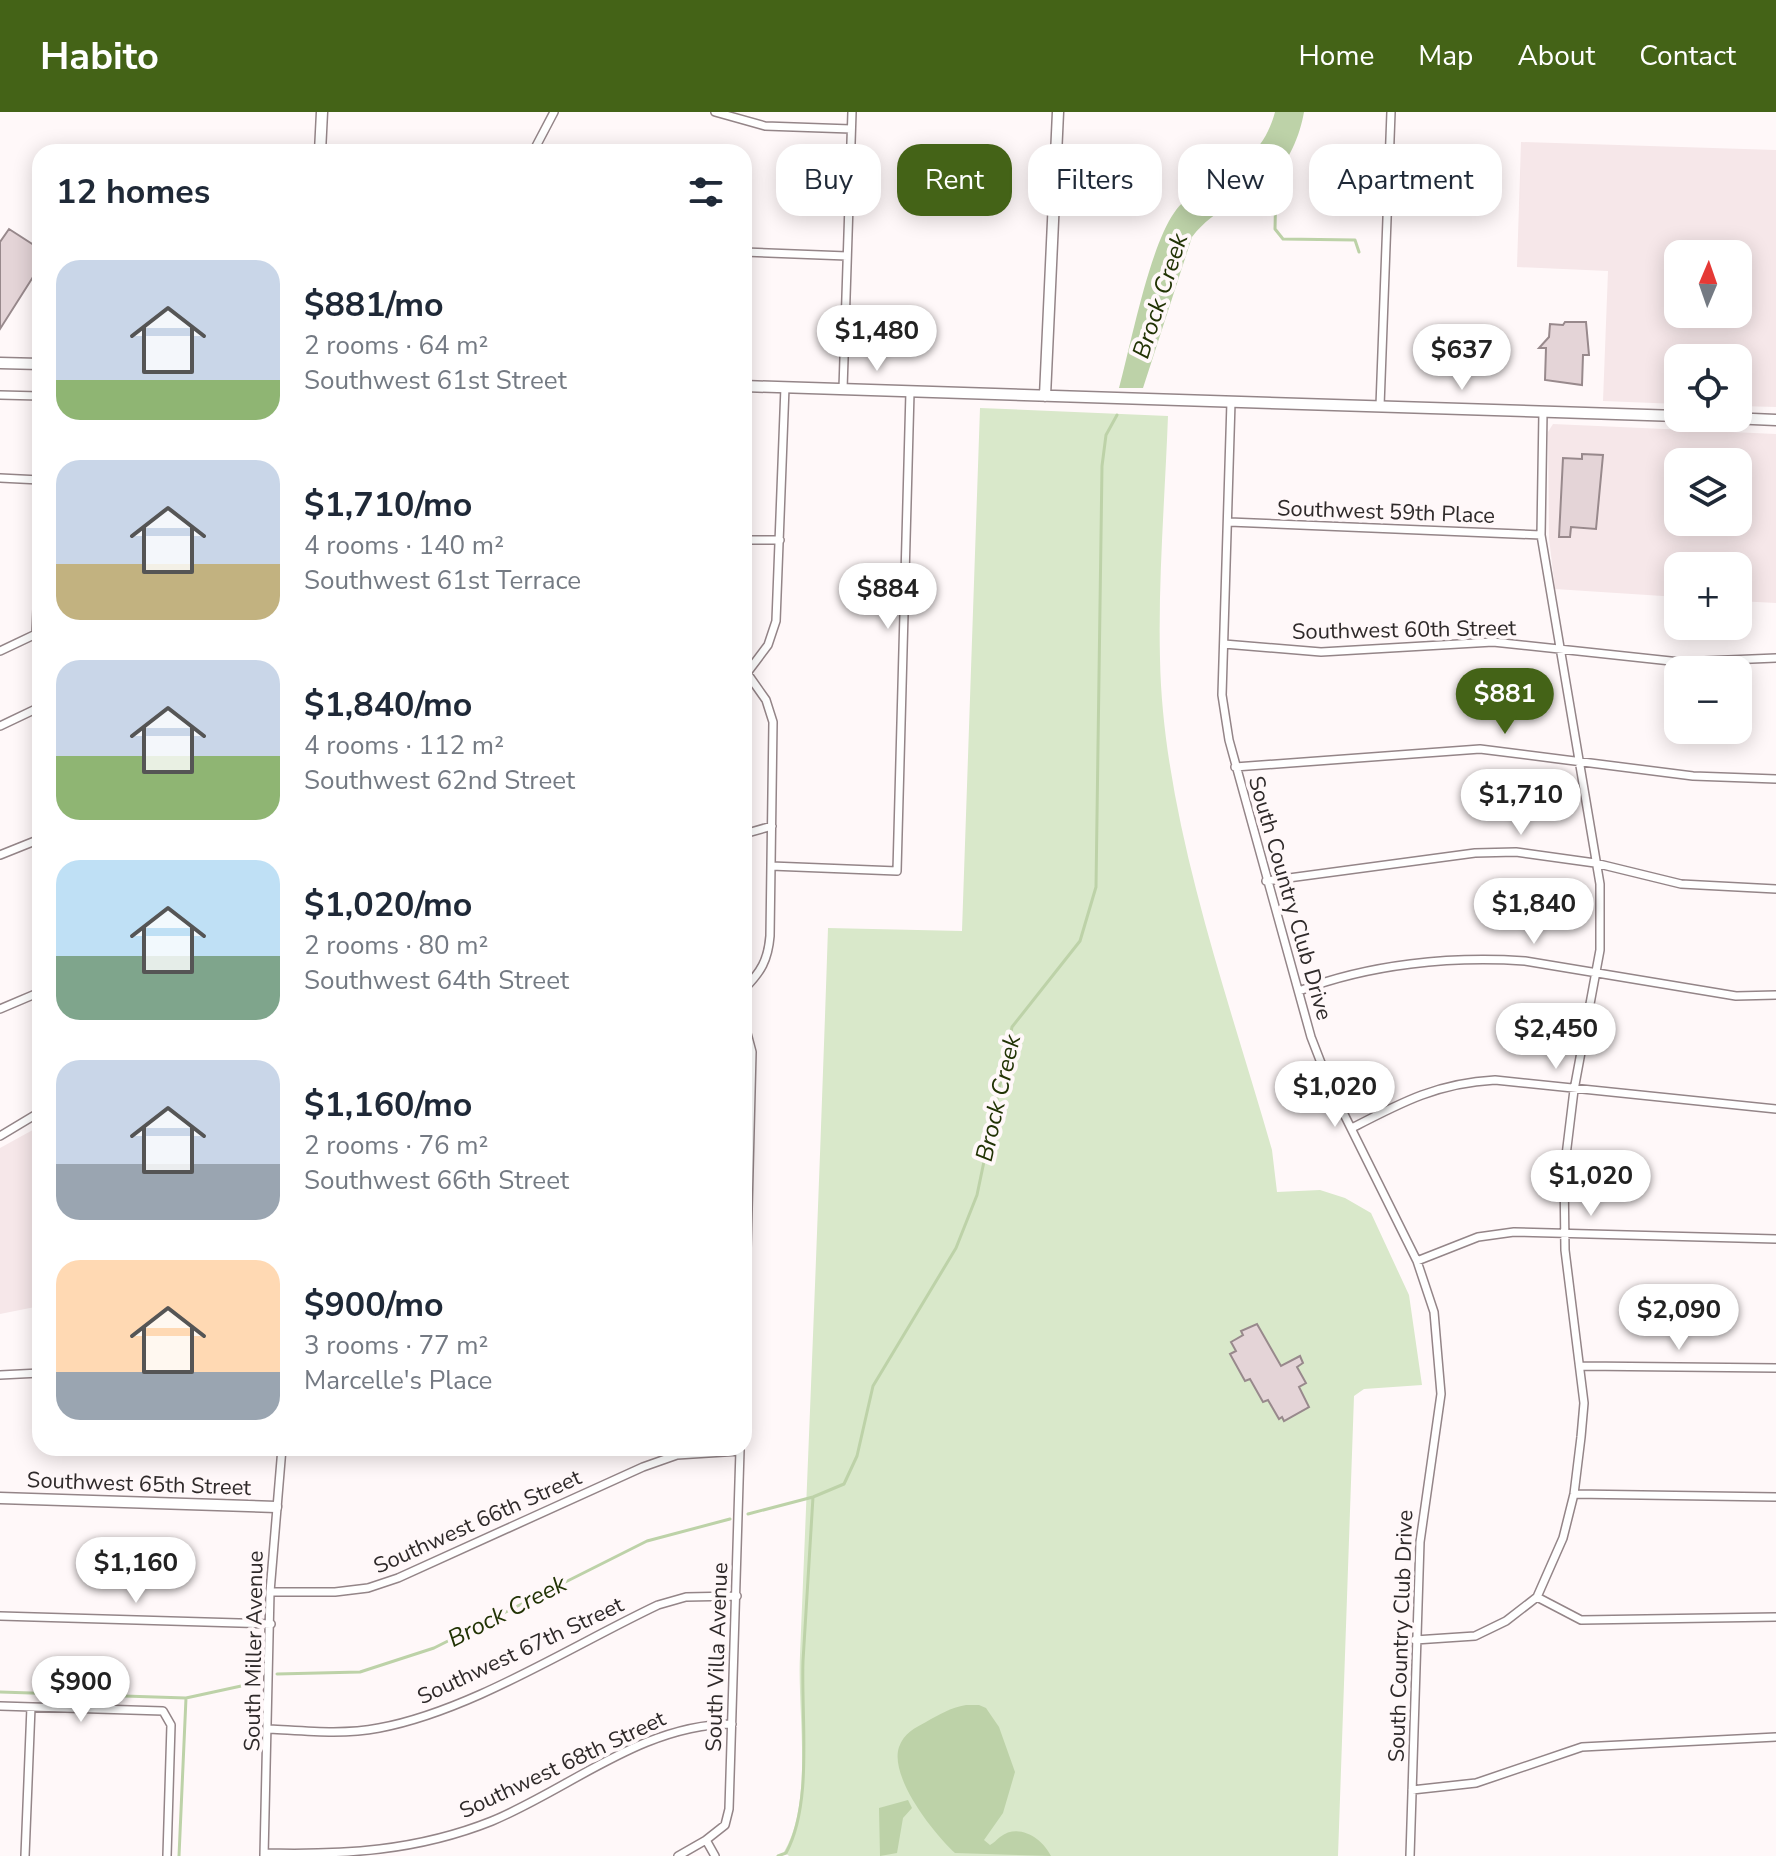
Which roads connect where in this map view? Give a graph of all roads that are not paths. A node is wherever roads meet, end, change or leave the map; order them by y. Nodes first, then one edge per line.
1 (322, 112) edge
2 (554, 112) edge
3 (715, 112) edge
4 (852, 112) edge
5 (1058, 112) edge
6 (1391, 112) edge
7 (851, 129) junction
8 (320, 144) edge
9 (537, 144) edge
10 (752, 252) edge
11 (847, 256) junction
12 (0, 363) edge
13 (32, 364) edge
14 (752, 386) edge
15 (785, 387) junction
16 (843, 389) junction
17 (910, 392) junction
18 (0, 395) edge
19 (32, 396) edge
20 (1045, 396) junction
21 (1231, 402) junction
22 (1380, 406) junction
23 (1543, 412) junction
24 (1664, 416) edge
25 (1752, 419) edge
26 (1776, 420) edge
27 (0, 478) edge
28 (32, 480) edge
29 (1229, 522) junction
30 (1541, 535) junction
31 (752, 540) edge
32 (780, 540) junction
33 (32, 636) edge
34 (1224, 644) junction
35 (1560, 646) junction
36 (0, 651) edge
37 (1776, 658) edge
38 (752, 667) edge
39 (752, 683) edge
40 (32, 711) edge
41 (0, 726) edge
42 (1579, 759) junction
43 (1235, 767) junction
44 (1776, 779) edge
45 (772, 826) junction
46 (752, 832) edge
47 (32, 842) edge
48 (0, 855) edge
49 (1595, 863) junction
50 (771, 866) junction
51 (1266, 881) junction
52 (1776, 889) edge
53 (1595, 972) junction
54 (752, 981) edge
55 (1299, 991) junction
56 (32, 995) edge
57 (1776, 995) edge
58 (0, 1009) edge
59 (1574, 1090) junction
60 (1776, 1109) edge
61 (32, 1117) edge
62 (1352, 1128) junction
63 (0, 1136) edge
64 (1565, 1233) junction
65 (1776, 1239) edge
66 (1417, 1261) junction
67 (1581, 1366) junction
68 (1776, 1368) edge
69 (32, 1373) edge
70 (0, 1375) edge
71 (281, 1456) edge
72 (674, 1456) edge
73 (740, 1456) edge
74 (1574, 1494) junction
75 (1776, 1497) edge
76 (0, 1498) edge
77 (276, 1507) junction
78 (270, 1592) junction
79 (737, 1596) junction
80 (1537, 1597) junction
81 (0, 1616) edge
82 (1776, 1617) edge
83 (271, 1624) junction
84 (1415, 1640) junction
85 (0, 1706) edge
86 (31, 1707) junction
87 (732, 1724) junction
88 (270, 1729) junction
89 (1776, 1737) edge
90 (1412, 1790) junction
91 (706, 1840) junction
92 (264, 1854) edge
93 (25, 1856) edge
94 (167, 1856) edge
95 (678, 1856) edge
96 (715, 1856) edge
97 (1410, 1856) edge

1 - 8 main road
2 - 9 street
3 - 7 street
4 - 7 street
5 - 20 main road
6 - 22 street
7 - 11 street
10 - 11 street
11 - 16 street
12 - 13 main road
14 - 15 main road
15 - 16 main road
15 - 32 street
16 - 17 main road
17 - 20 main road
17 - 50 street
18 - 19 street
20 - 21 main road
21 - 22 main road
21 - 29 street, South Country Club Drive
22 - 23 main road
23 - 24 main road
23 - 30 street
25 - 26 main road
27 - 28 street
29 - 30 street, Southwest 59th Place
29 - 34 street, South Country Club Drive
30 - 35 street
31 - 32 street
32 - 38 street
33 - 36 street
34 - 35 street, Southwest 60th Street
34 - 43 street, South Country Club Drive
35 - 37 street, Southwest 60th Street
35 - 42 street
39 - 45 street
40 - 41 street
42 - 43 street
42 - 44 street
42 - 49 street
43 - 51 street, South Country Club Drive
45 - 46 street
45 - 50 street
47 - 48 street
49 - 51 street
49 - 52 street
49 - 53 street
50 - 54 street
51 - 55 street, South Country Club Drive
53 - 55 street
53 - 57 street
53 - 59 street
55 - 62 street, South Country Club Drive
56 - 58 street
59 - 60 street
59 - 62 street
59 - 64 street
61 - 63 street
62 - 66 street, South Country Club Drive
64 - 65 street
64 - 66 street
64 - 67 street
66 - 84 street, South Country Club Drive
67 - 68 street
67 - 74 street
69 - 70 street
71 - 77 street, South Miller Avenue
72 - 78 street, Southwest 66th Street
73 - 79 street, South Villa Avenue
74 - 75 street
74 - 80 street
76 - 77 main road, Southwest 65th Street
77 - 78 street, South Miller Avenue
78 - 83 street, South Miller Avenue
79 - 87 street, South Villa Avenue
79 - 88 street, Southwest 67th Street
80 - 82 street
80 - 84 street
81 - 83 street
83 - 88 street, South Miller Avenue
84 - 90 street, South Country Club Drive
85 - 86 street
86 - 93 street
86 - 94 street
87 - 91 street, South Villa Avenue
87 - 92 street, Southwest 68th Street
88 - 92 street, South Miller Avenue
89 - 90 street
90 - 97 street, South Country Club Drive
91 - 95 street
91 - 96 street

